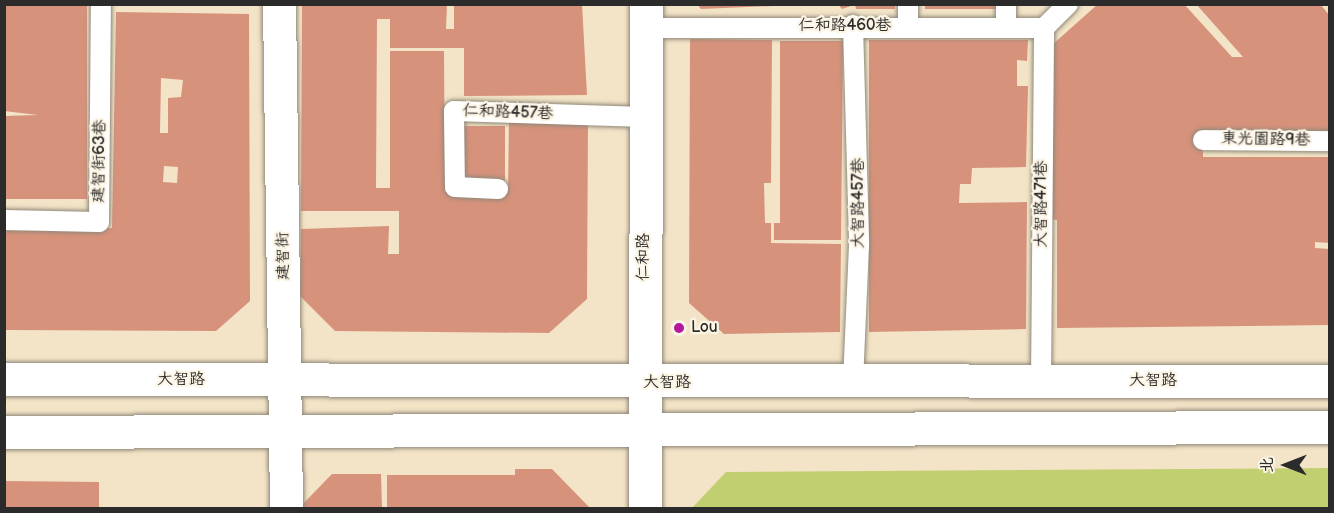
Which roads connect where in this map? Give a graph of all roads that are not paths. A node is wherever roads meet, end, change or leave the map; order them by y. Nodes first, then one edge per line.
1 (101, 4) edge
2 (279, 4) edge
3 (908, 4) edge
4 (1006, 4) edge
5 (1068, 4) edge
6 (646, 16) edge
7 (853, 25) junction
8 (908, 25) junction
9 (1006, 26) junction
10 (1044, 28) junction
11 (645, 117) junction
12 (1203, 140) dead end
13 (1329, 141) edge
14 (498, 189) dead end
15 (4, 220) edge
16 (4, 379) edge
17 (286, 380) junction
18 (853, 381) junction
19 (1041, 381) junction
20 (1329, 381) edge
21 (643, 383) junction
22 (1329, 427) edge
23 (644, 431) junction
24 (4, 432) edge
25 (286, 433) junction
26 (286, 508) edge
27 (645, 508) edge

1 - 15 lane, 建智街63巷
2 - 17 street, 建智街
3 - 8 lane
4 - 9 lane
5 - 10 lane
6 - 7 lane, 仁和路460巷
6 - 11 street, 仁和路
7 - 8 lane, 仁和路460巷
7 - 18 lane, 大智路457巷
8 - 9 lane, 仁和路460巷
9 - 10 lane, 仁和路460巷
10 - 19 lane, 大智路471巷
11 - 14 lane, 仁和路457巷
11 - 21 street, 仁和路
12 - 13 lane, 東光園路9巷
16 - 17 street, 大智路
17 - 21 street, 大智路
17 - 25 street, 建智街
18 - 19 street, 大智路
18 - 21 street, 大智路
19 - 20 street, 大智路
21 - 23 street, 仁和路
22 - 23 street
23 - 25 street
23 - 27 street, 仁和路
24 - 25 street
25 - 26 street, 建智街

